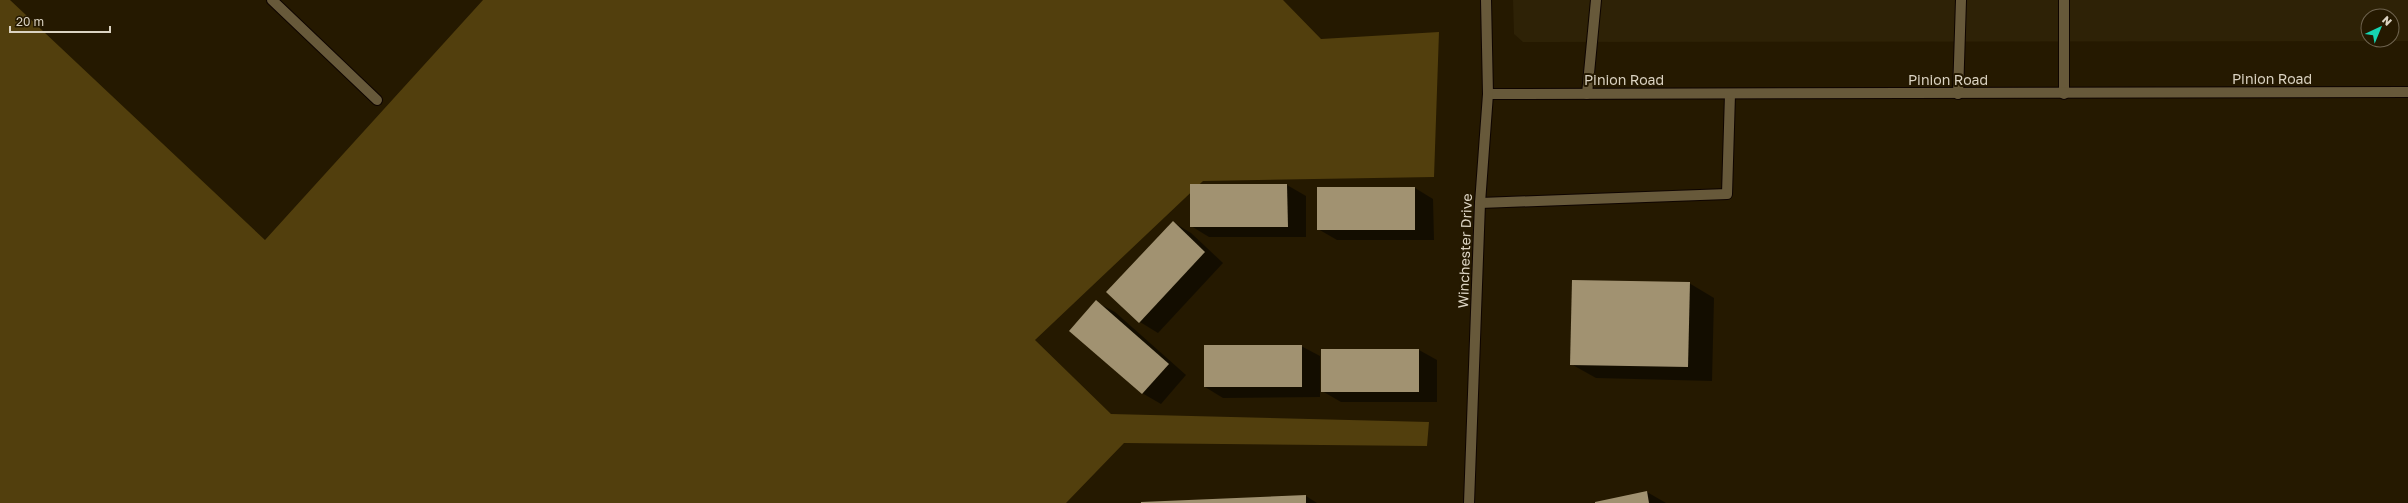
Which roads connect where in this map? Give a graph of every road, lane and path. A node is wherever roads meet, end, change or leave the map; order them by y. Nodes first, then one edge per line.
1 (272, 0) edge
2 (1486, 0) edge
3 (1596, 0) edge
4 (1961, 0) edge
5 (2064, 0) edge
6 (2408, 92) edge
7 (1488, 94) junction
8 (1588, 94) junction
9 (1730, 94) junction
10 (1958, 94) junction
11 (2064, 94) junction
12 (377, 100) dead end
13 (1480, 204) junction
14 (1469, 503) edge

1 - 12 street
2 - 7 street, Winchester Drive
3 - 8 street
4 - 10 street
5 - 11 street
6 - 11 street, Pinion Road
7 - 8 street, Pinion Road
7 - 13 street, Winchester Drive
8 - 9 street, Pinion Road
9 - 10 street, Pinion Road
9 - 13 street
10 - 11 street, Pinion Road
13 - 14 street, Winchester Drive

